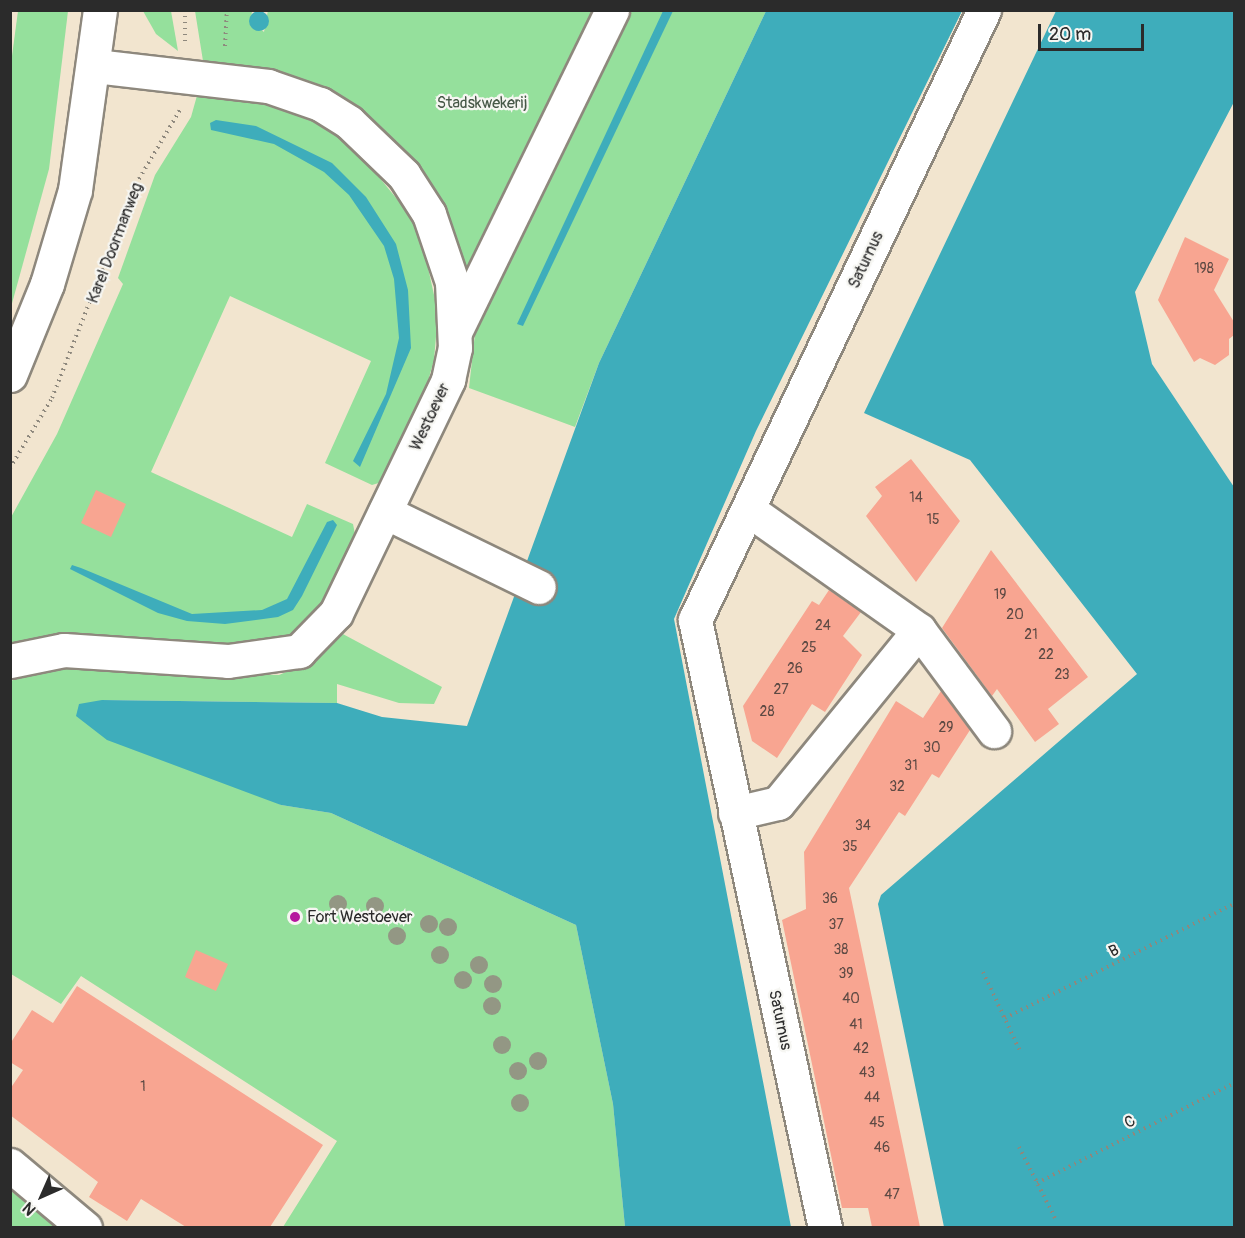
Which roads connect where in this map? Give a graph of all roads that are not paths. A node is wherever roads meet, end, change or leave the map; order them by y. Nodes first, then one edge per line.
1 (100, 10) edge
2 (612, 10) edge
3 (984, 10) edge
4 (95, 66) junction
5 (456, 332) junction
6 (10, 375) edge
7 (749, 510) junction
8 (385, 512) junction
9 (538, 587) dead end
10 (919, 630) junction
11 (10, 661) edge
12 (994, 731) dead end
13 (735, 813) junction
14 (10, 1165) edge
15 (85, 1227) edge
16 (825, 1227) edge

1 - 4 street
2 - 5 street
3 - 7 street, Saturnus
4 - 5 street, Westoever
4 - 6 street
5 - 8 street, Westoever
7 - 10 street
7 - 13 street, Saturnus
8 - 9 street
8 - 11 street, Westoever
10 - 12 street
10 - 13 street
13 - 16 street, Saturnus
14 - 15 street

